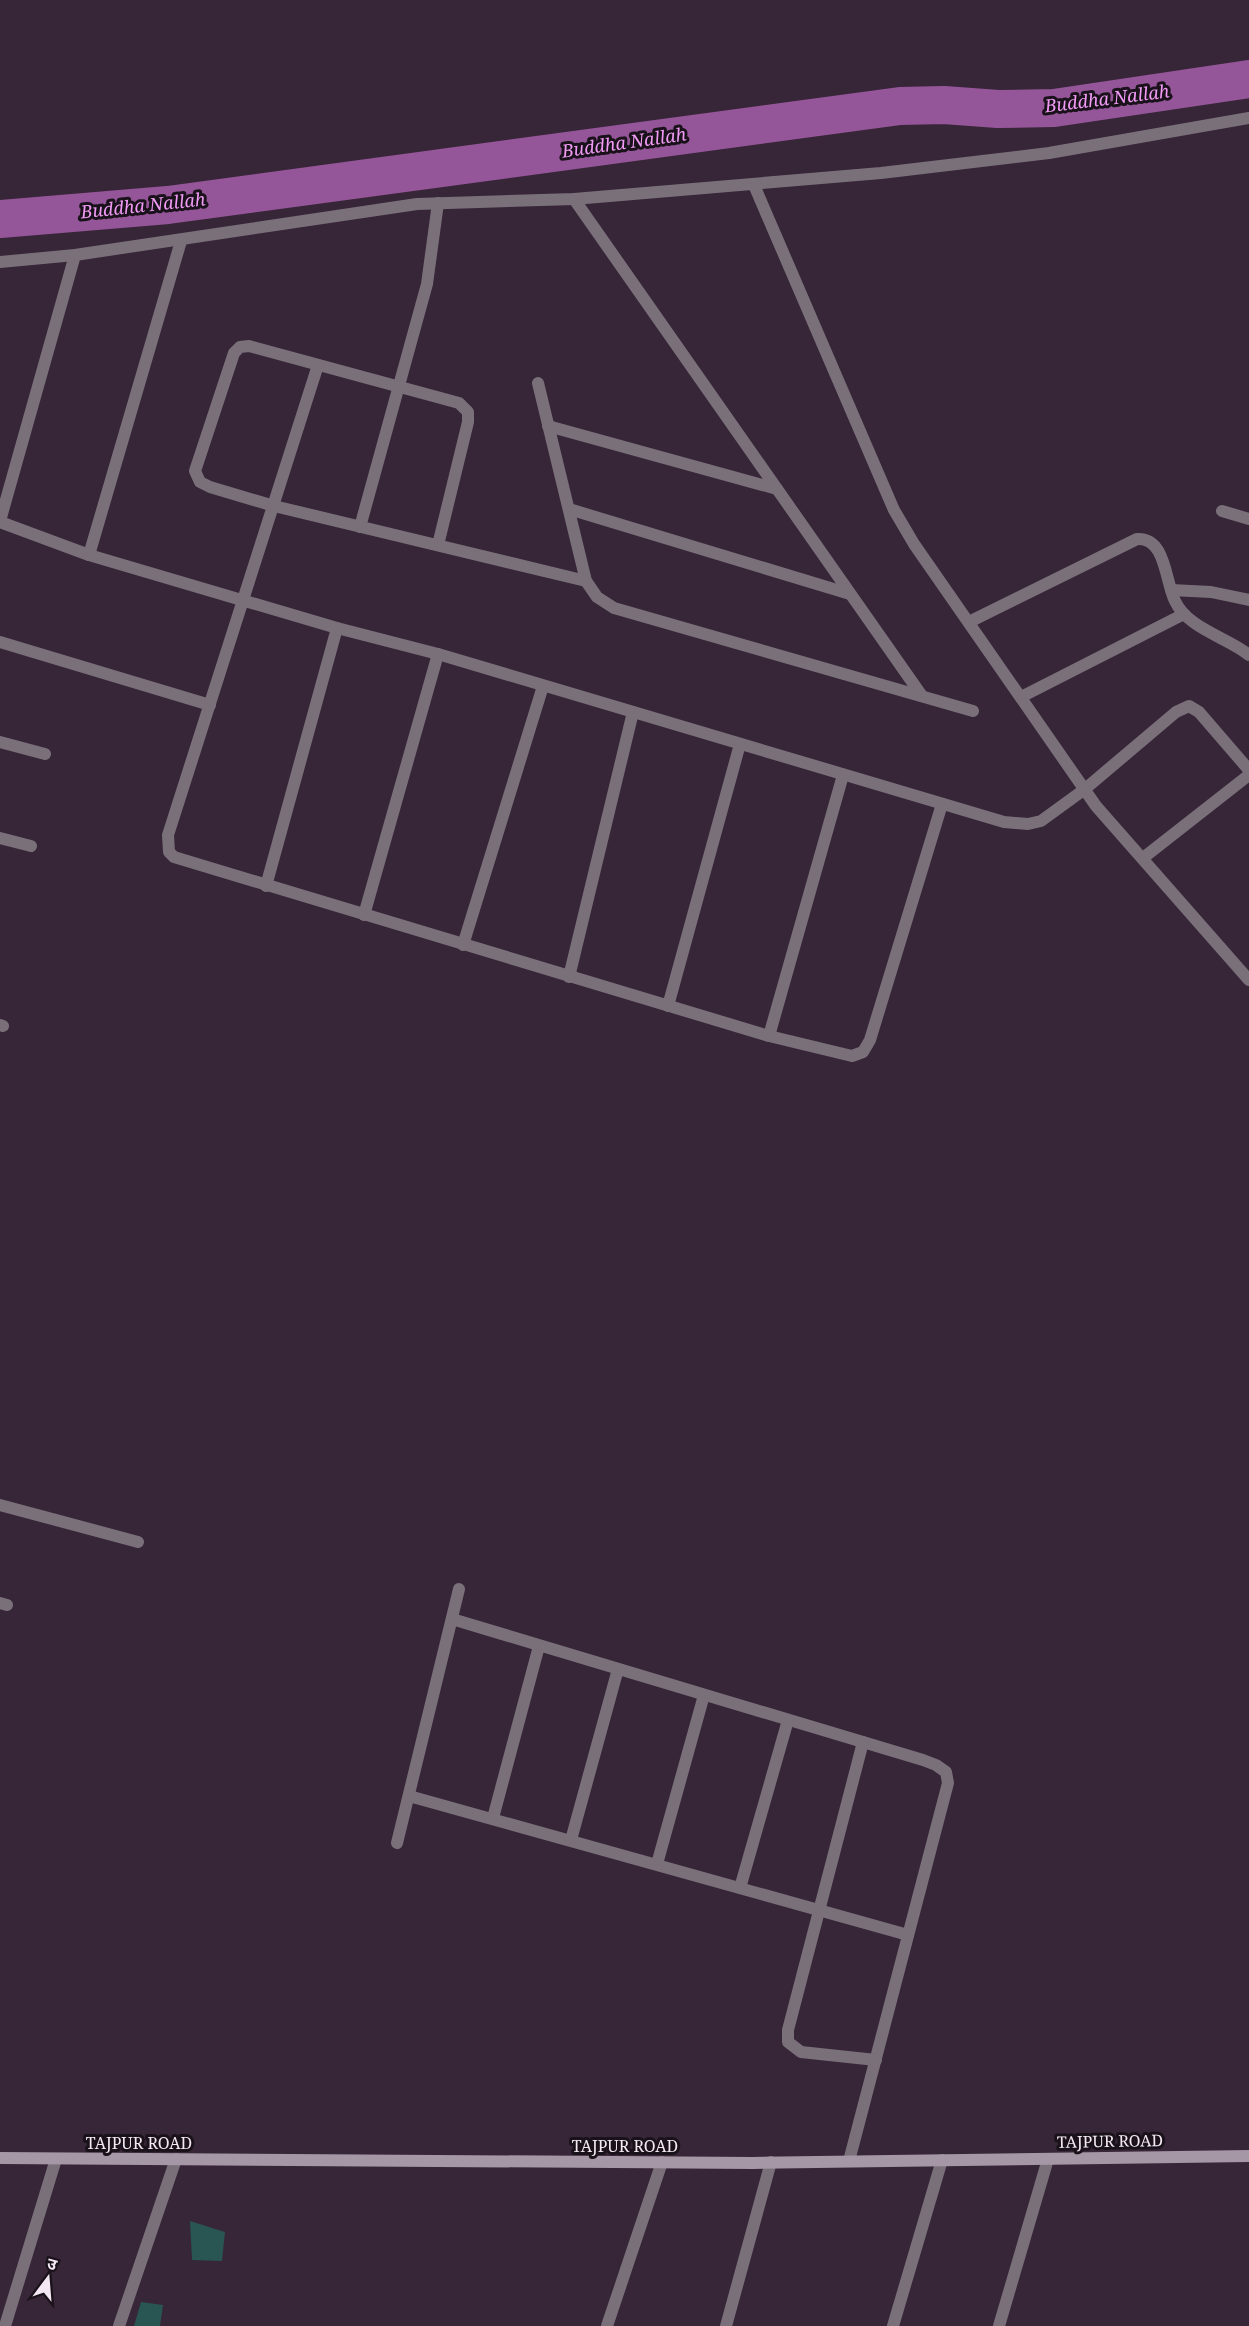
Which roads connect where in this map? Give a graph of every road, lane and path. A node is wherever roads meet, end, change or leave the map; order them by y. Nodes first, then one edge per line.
1 (1249, 118) edge
2 (754, 185) junction
3 (574, 199) junction
4 (438, 203) junction
5 (182, 240) junction
6 (75, 255) junction
7 (0, 262) edge
8 (318, 364) junction
9 (538, 383) dead end
10 (400, 387) junction
11 (548, 426) junction
12 (777, 489) junction
13 (274, 506) junction
14 (569, 509) junction
15 (1222, 511) dead end
16 (1249, 519) edge
17 (0, 521) edge
18 (360, 527) junction
19 (438, 545) junction
20 (89, 555) junction
21 (586, 581) junction
22 (1171, 590) junction
23 (850, 594) junction
24 (243, 600) junction
25 (1249, 600) edge
26 (1184, 614) junction
27 (969, 622) junction
28 (337, 628) junction
29 (0, 642) edge
30 (438, 654) junction
31 (1249, 655) edge
32 (543, 686) junction
33 (922, 696) junction
34 (1021, 697) junction
35 (210, 705) junction
36 (973, 711) dead end
37 (633, 712) junction
38 (0, 742) edge
39 (740, 744) junction
40 (45, 754) dead end
41 (1249, 770) edge
42 (843, 775) junction
43 (1249, 775) edge
44 (1085, 789) junction
45 (942, 804) junction
46 (0, 838) edge
47 (31, 846) dead end
48 (1143, 858) junction
49 (266, 886) junction
50 (364, 915) junction
51 (463, 945) junction
52 (569, 977) junction
53 (1249, 980) edge
54 (668, 1006) junction
55 (769, 1036) junction
56 (0, 1505) edge
57 (138, 1542) dead end
58 (459, 1589) dead end
59 (452, 1619) junction
60 (539, 1646) junction
61 (618, 1670) junction
62 (704, 1695) junction
63 (788, 1720) junction
64 (863, 1742) junction
65 (409, 1796) junction
66 (493, 1818) junction
67 (571, 1840) junction
68 (398, 1843) dead end
69 (657, 1864) junction
70 (740, 1888) junction
71 (819, 1910) junction
72 (908, 1935) junction
73 (876, 2060) junction
74 (1249, 2156) edge
75 (0, 2158) edge
76 (56, 2158) junction
77 (176, 2159) junction
78 (1048, 2159) junction
79 (942, 2160) junction
80 (662, 2162) junction
81 (771, 2162) junction
82 (849, 2162) junction
83 (5, 2326) edge
84 (119, 2326) edge
85 (607, 2326) edge
86 (726, 2326) edge
87 (893, 2326) edge
88 (999, 2326) edge

1 - 2 street
2 - 3 street
2 - 27 street
3 - 4 street
3 - 12 street
4 - 5 street
4 - 10 street
5 - 6 street
5 - 20 street
6 - 7 street
6 - 17 street
8 - 10 street
8 - 13 street
8 - 13 street
9 - 11 street
10 - 18 street
10 - 19 street
11 - 12 street
11 - 14 street
12 - 23 street
13 - 18 street
13 - 24 street
14 - 21 street
14 - 23 street
15 - 16 street
17 - 20 street
18 - 19 street
19 - 21 street
20 - 24 street
21 - 33 street
22 - 25 street
22 - 26 street
22 - 27 street
23 - 33 street
24 - 28 street
24 - 35 street
26 - 31 street
26 - 34 street
27 - 34 street
28 - 30 street
28 - 49 street
29 - 35 street
30 - 32 street
30 - 50 street
32 - 37 street
32 - 51 street
33 - 36 street
34 - 44 street
35 - 49 street
37 - 39 street
37 - 52 street
38 - 40 street
39 - 42 street
39 - 54 street
41 - 44 street
42 - 45 street
42 - 55 street
43 - 48 street
44 - 45 street
44 - 48 street
45 - 55 street
46 - 47 street
48 - 53 street
49 - 50 street
50 - 51 street
51 - 52 street
52 - 54 street
54 - 55 street
56 - 57 street
58 - 59 street
59 - 60 street
59 - 65 street
60 - 61 street
60 - 66 street
61 - 62 street
61 - 67 street
62 - 63 street
62 - 69 street
63 - 64 street
63 - 70 street
64 - 71 street
64 - 72 street
65 - 66 street
65 - 68 street
66 - 67 street
67 - 69 street
69 - 70 street
70 - 71 street
71 - 72 street
71 - 73 street
72 - 73 street
73 - 82 street
74 - 78 main road, TAJPUR ROAD
75 - 76 main road, TAJPUR ROAD
76 - 77 main road, TAJPUR ROAD
76 - 83 street
77 - 80 main road, TAJPUR ROAD
77 - 84 street
78 - 79 main road, TAJPUR ROAD
78 - 88 street
79 - 82 main road, TAJPUR ROAD
79 - 87 street
80 - 81 main road, TAJPUR ROAD
80 - 85 street
81 - 82 main road, TAJPUR ROAD
81 - 86 street

